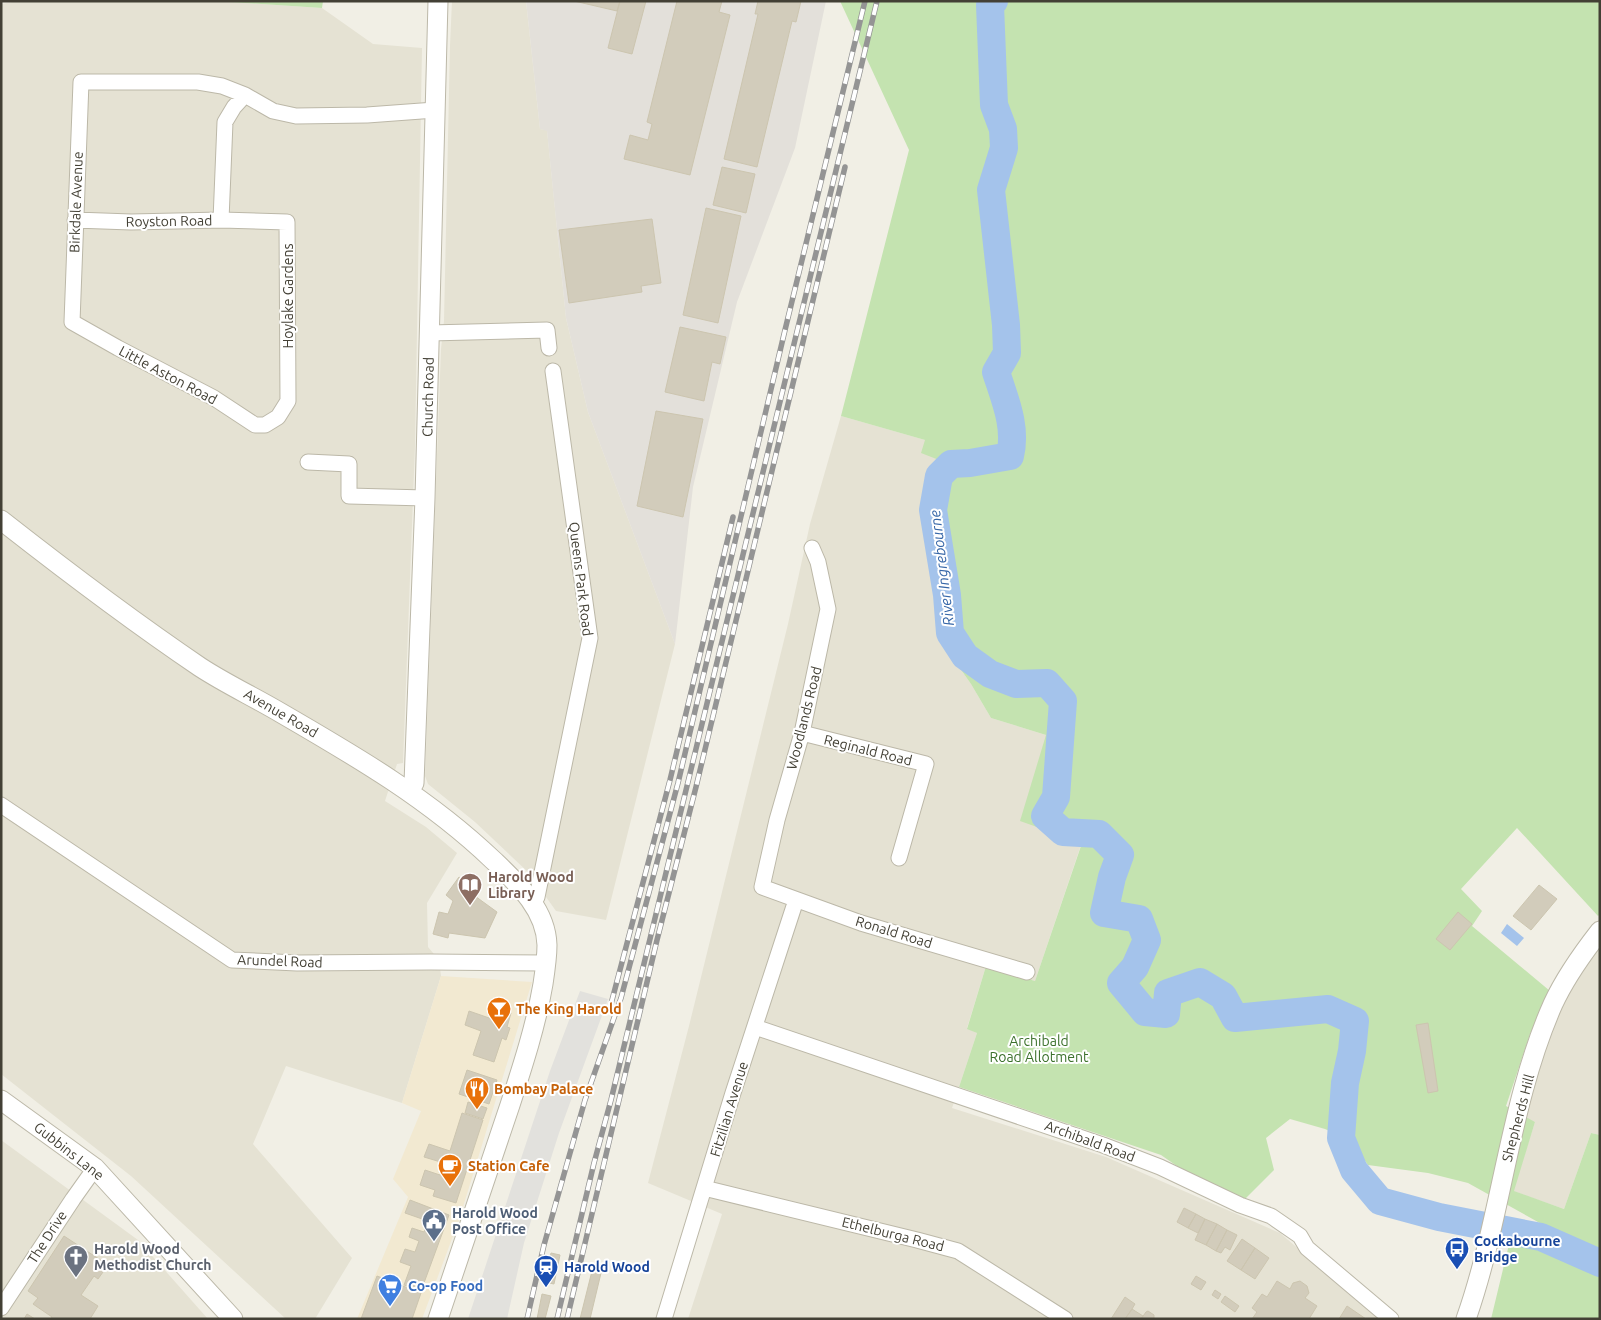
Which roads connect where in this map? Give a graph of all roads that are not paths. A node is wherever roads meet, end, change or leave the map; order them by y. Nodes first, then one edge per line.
1 (438, 1) edge
2 (245, 95) junction
3 (435, 110) junction
4 (75, 220) junction
5 (221, 220) junction
6 (72, 322) joint
7 (430, 333) junction
8 (549, 348) dead end
9 (553, 371) dead end
10 (265, 425) joint
11 (308, 462) dead end
12 (425, 498) junction
13 (1, 520) edge
14 (812, 548) dead end
15 (802, 733) junction
16 (409, 791) junction
17 (1, 805) edge
18 (899, 858) dead end
19 (762, 887) joint
20 (796, 900) junction
21 (533, 902) junction
22 (1600, 931) edge
23 (546, 963) junction
24 (1027, 972) dead end
25 (755, 1027) junction
26 (1, 1100) edge
27 (95, 1168) junction
28 (704, 1188) junction
29 (1, 1308) edge
30 (233, 1319) edge
31 (438, 1319) edge
32 (664, 1319) edge
33 (1065, 1319) edge
34 (1391, 1319) edge
35 (1466, 1319) edge

1 - 3 street, Church Road
2 - 3 street
2 - 4 street, Birkdale Avenue
2 - 5 street, Royston Road
3 - 7 street, Church Road
4 - 5 street, Royston Road
4 - 6 street, Birkdale Avenue
5 - 10 street, Hoylake Gardens
6 - 10 street, Little Aston Road
7 - 8 street
7 - 12 street, Church Road
9 - 21 street, Queens Park Road
11 - 12 street
12 - 16 street, Church Road
13 - 16 street, Avenue Road
14 - 15 street, Woodlands Road
15 - 18 street, Reginald Road
15 - 19 street, Woodlands Road
16 - 21 street, Avenue Road
17 - 23 street, Arundel Road
19 - 20 street, Ronald Road
20 - 24 street, Ronald Road
20 - 25 street, Fitzilian Avenue
21 - 23 street, Avenue Road
22 - 35 street, Shepherds Hill
23 - 31 street, Avenue Road
25 - 28 street, Fitzilian Avenue
25 - 34 street, Archibald Road
26 - 27 street, Gubbins Lane
27 - 29 street, The Drive
27 - 30 street, Gubbins Lane
28 - 32 street, Fitzilian Avenue
28 - 33 street, Ethelburga Road

